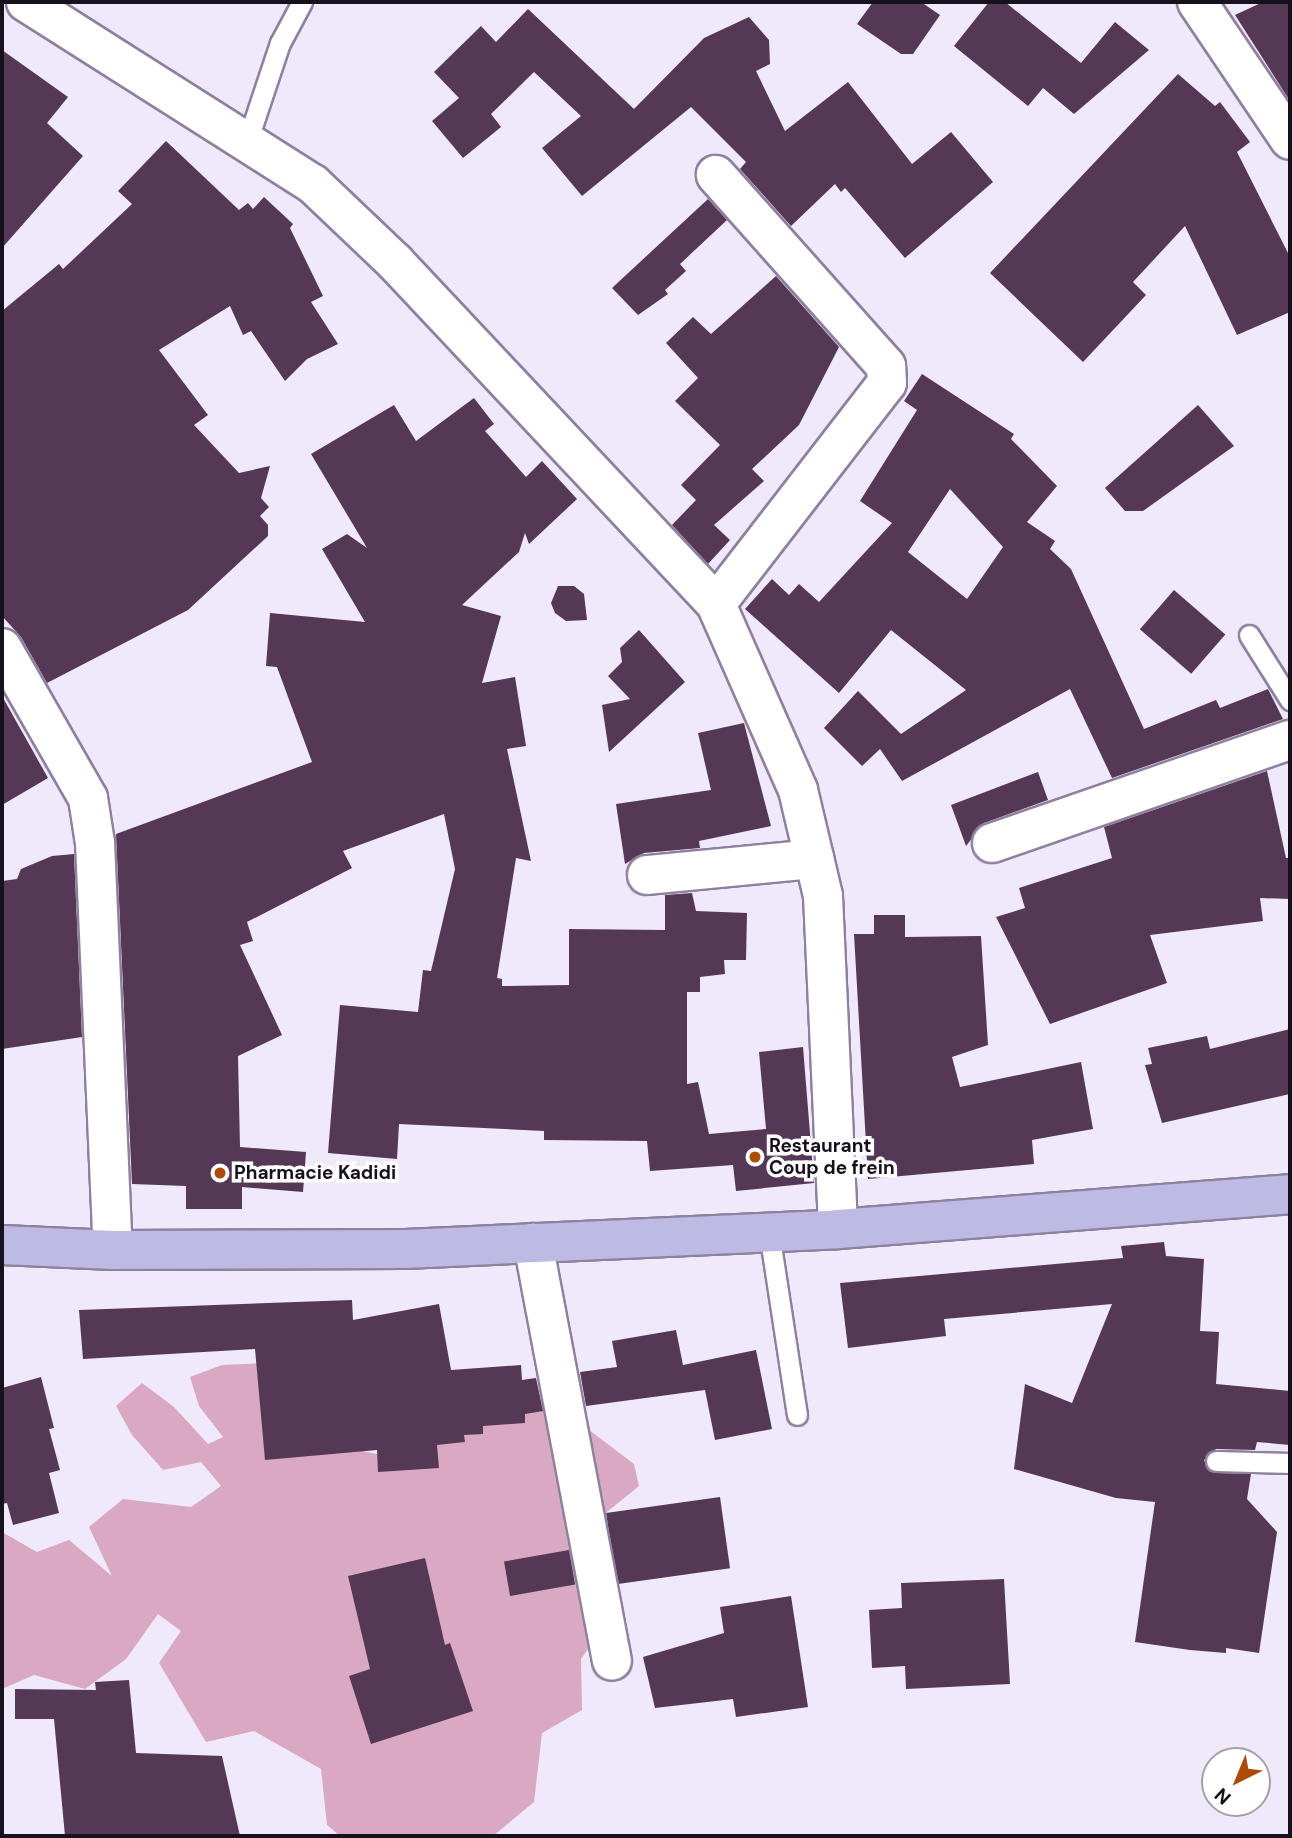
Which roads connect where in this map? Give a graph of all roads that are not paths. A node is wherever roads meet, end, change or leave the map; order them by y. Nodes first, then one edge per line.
1 (26, 2) edge
2 (302, 2) edge
3 (1197, 2) edge
4 (1290, 140) edge
5 (247, 142) junction
6 (716, 175) dead end
7 (716, 604) junction
8 (1249, 635) dead end
9 (2, 648) edge
10 (1290, 700) edge
11 (1290, 740) edge
12 (992, 843) dead end
13 (814, 859) junction
14 (646, 875) dead end
15 (1290, 1194) edge
16 (838, 1229) junction
17 (769, 1232) junction
18 (533, 1243) junction
19 (2, 1245) edge
20 (114, 1250) junction
21 (797, 1415) dead end
22 (1216, 1461) dead end
23 (1290, 1463) edge
24 (612, 1661) dead end

1 - 5 street
2 - 5 lane
3 - 4 street
5 - 7 street
6 - 7 street
7 - 13 street
8 - 10 lane
9 - 20 street
11 - 12 street
13 - 14 street
13 - 16 street
15 - 16 main road
16 - 17 main road
17 - 18 main road
17 - 21 lane
18 - 20 main road
18 - 24 street
19 - 20 main road
22 - 23 lane

